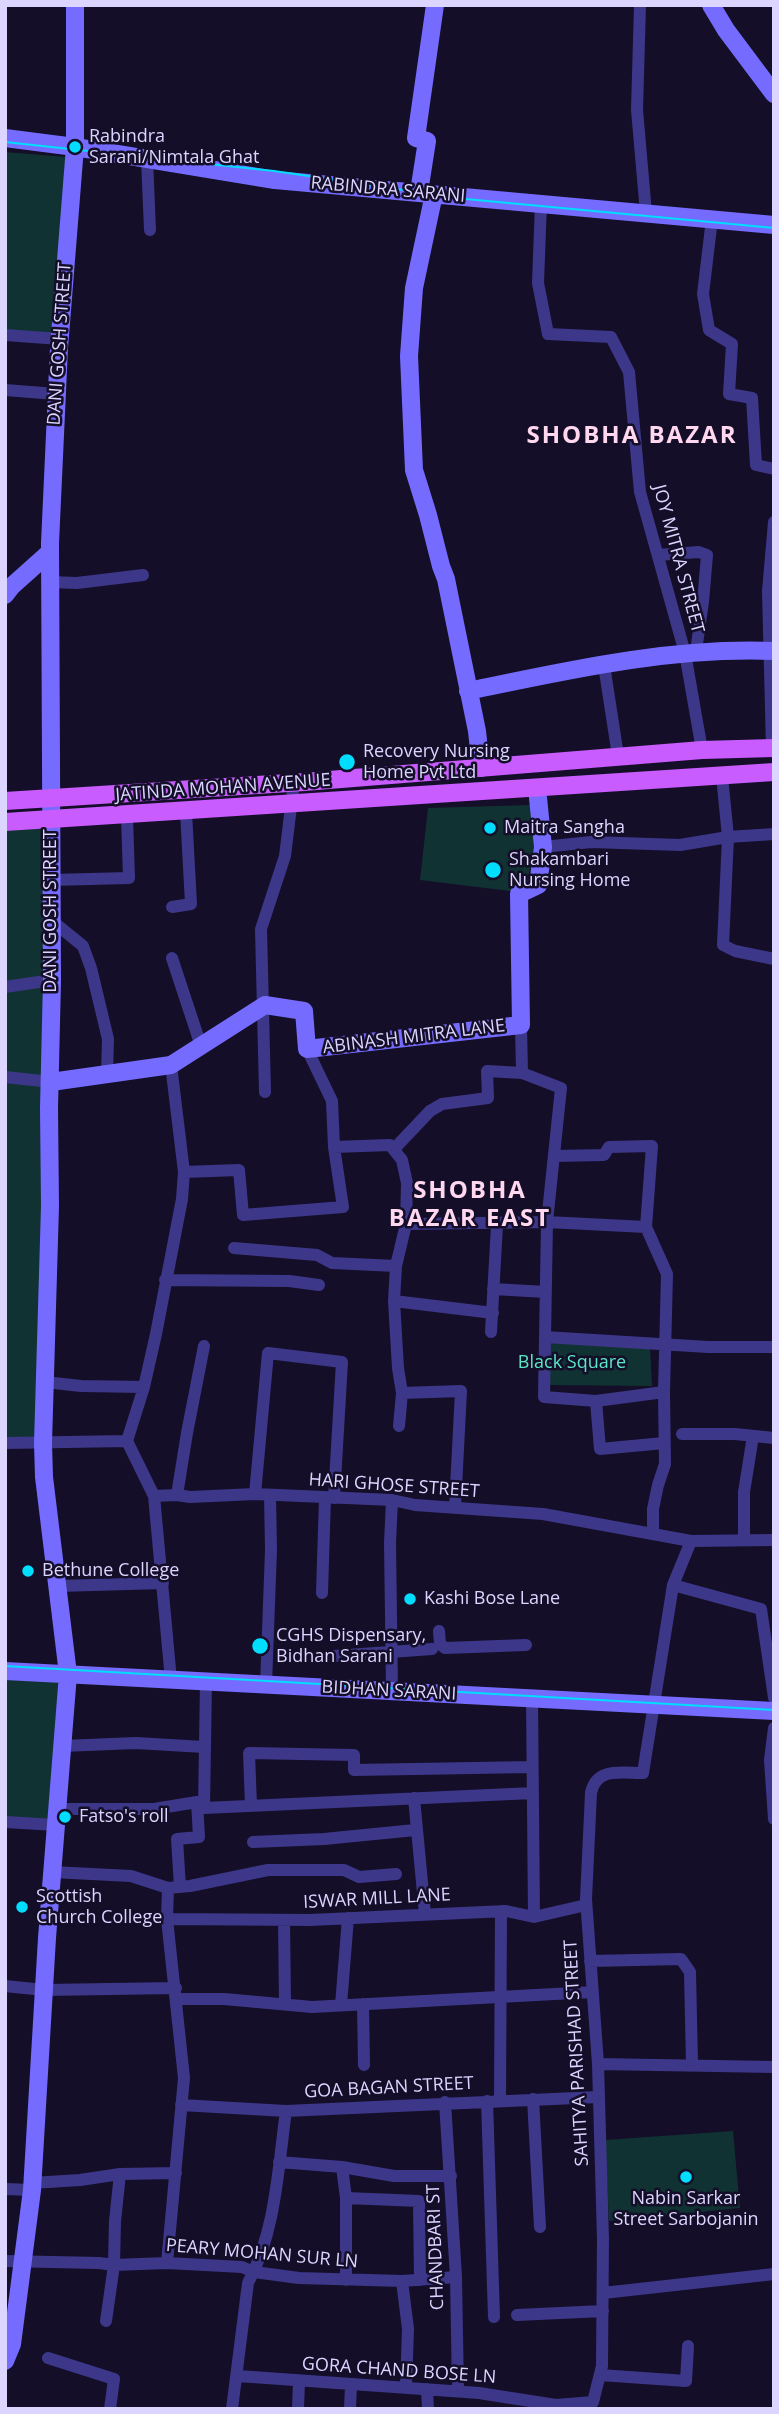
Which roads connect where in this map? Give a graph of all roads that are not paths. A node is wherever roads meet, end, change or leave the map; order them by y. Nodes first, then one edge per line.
1 (75, 5) edge
2 (435, 5) edge
3 (640, 5) edge
4 (711, 5) edge
5 (774, 94) edge
6 (5, 138) edge
7 (75, 147) junction
8 (147, 159) junction
9 (427, 193) junction
10 (541, 204) junction
11 (646, 213) junction
12 (712, 219) junction
13 (774, 225) edge
14 (150, 230) dead end
15 (5, 335) edge
16 (60, 339) junction
17 (5, 390) edge
18 (57, 394) junction
19 (774, 469) edge
20 (774, 522) edge
21 (50, 552) junction
22 (658, 555) junction
23 (771, 570) edge
24 (143, 575) dead end
25 (50, 582) junction
26 (5, 594) edge
27 (771, 651) edge
28 (691, 652) junction
29 (604, 665) junction
30 (468, 691) junction
31 (773, 748) edge
32 (702, 750) junction
33 (618, 756) junction
34 (481, 768) junction
35 (774, 772) edge
36 (722, 776) junction
37 (294, 782) junction
38 (537, 788) junction
39 (51, 800) junction
40 (5, 801) edge
41 (292, 805) junction
42 (186, 812) junction
43 (127, 816) junction
44 (51, 820) junction
45 (5, 822) edge
46 (774, 834) edge
47 (728, 837) junction
48 (543, 847) junction
49 (51, 880) junction
50 (172, 907) dead end
51 (51, 920) junction
52 (172, 958) dead end
53 (774, 959) edge
54 (51, 980) junction
55 (5, 987) edge
56 (265, 1005) junction
57 (521, 1025) junction
58 (201, 1045) junction
59 (307, 1049) junction
60 (171, 1065) junction
61 (522, 1073) junction
62 (107, 1074) junction
63 (5, 1077) edge
64 (51, 1082) junction
65 (265, 1092) dead end
66 (334, 1147) junction
67 (394, 1149) junction
68 (554, 1156) junction
69 (184, 1172) junction
70 (547, 1222) junction
71 (406, 1224) junction
72 (497, 1224) junction
73 (646, 1227) junction
74 (234, 1248) dead end
75 (396, 1266) junction
76 (165, 1280) junction
77 (319, 1285) dead end
78 (493, 1289) junction
79 (546, 1292) junction
80 (394, 1301) junction
81 (494, 1313) junction
82 (491, 1332) dead end
83 (545, 1337) junction
84 (664, 1344) junction
85 (204, 1346) dead end
86 (774, 1347) edge
87 (45, 1382) junction
88 (144, 1387) junction
89 (664, 1392) junction
90 (402, 1393) junction
91 (596, 1401) junction
92 (399, 1426) dead end
93 (682, 1434) dead end
94 (753, 1436) junction
95 (774, 1438) edge
96 (127, 1441) junction
97 (5, 1443) edge
98 (43, 1443) junction
99 (664, 1443) junction
100 (255, 1494) junction
101 (177, 1495) junction
102 (270, 1495) junction
103 (154, 1496) junction
104 (330, 1498) junction
105 (392, 1500) junction
106 (455, 1507) junction
107 (653, 1533) junction
108 (744, 1540) junction
109 (774, 1540) edge
110 (691, 1541) junction
111 (163, 1583) junction
112 (673, 1585) junction
113 (58, 1586) junction
114 (322, 1593) dead end
115 (439, 1631) dead end
116 (526, 1645) dead end
117 (432, 1649) dead end
118 (392, 1652) junction
119 (334, 1656) dead end
120 (5, 1671) edge
121 (68, 1674) junction
122 (171, 1680) junction
123 (206, 1681) junction
124 (266, 1685) junction
125 (392, 1691) junction
126 (774, 1698) edge
127 (531, 1699) junction
128 (655, 1705) junction
129 (774, 1711) edge
130 (774, 1728) edge
131 (62, 1746) junction
132 (204, 1747) junction
133 (532, 1767) junction
134 (533, 1793) junction
135 (414, 1798) junction
136 (200, 1805) junction
137 (251, 1806) junction
138 (57, 1817) junction
139 (774, 1819) edge
140 (5, 1822) edge
141 (415, 1830) junction
142 (253, 1842) dead end
143 (52, 1872) junction
144 (396, 1874) dead end
145 (174, 1887) junction
146 (586, 1905) junction
147 (501, 1911) junction
148 (425, 1914) junction
149 (534, 1917) junction
150 (348, 1918) junction
151 (167, 1919) junction
152 (284, 1920) junction
153 (590, 1961) junction
154 (5, 1986) edge
155 (44, 1990) junction
156 (592, 1992) junction
157 (176, 1994) junction
158 (502, 1997) junction
159 (285, 2004) junction
160 (363, 2004) junction
161 (341, 2005) junction
162 (598, 2064) junction
163 (364, 2065) dead end
164 (692, 2065) junction
165 (774, 2067) edge
166 (598, 2097) junction
167 (533, 2099) junction
168 (493, 2101) junction
169 (445, 2102) junction
170 (181, 2105) junction
171 (286, 2111) junction
172 (279, 2162) junction
173 (342, 2167) junction
174 (176, 2173) junction
175 (120, 2174) junction
176 (451, 2176) junction
177 (32, 2186) junction
178 (5, 2189) edge
179 (346, 2198) junction
180 (540, 2227) dead end
181 (5, 2261) edge
182 (24, 2262) junction
183 (167, 2263) junction
184 (114, 2265) junction
185 (254, 2272) junction
186 (774, 2274) edge
187 (456, 2277) junction
188 (346, 2280) junction
189 (419, 2280) junction
190 (402, 2281) junction
191 (603, 2293) junction
192 (603, 2311) junction
193 (517, 2315) dead end
194 (494, 2318) dead end
195 (106, 2321) dead end
196 (688, 2346) dead end
197 (48, 2358) dead end
198 (5, 2361) edge
199 (600, 2375) junction
200 (238, 2376) junction
201 (299, 2381) junction
202 (351, 2385) junction
203 (406, 2388) junction
204 (426, 2389) junction
205 (458, 2391) junction
206 (556, 2407) edge
207 (110, 2409) edge
208 (232, 2409) edge
209 (298, 2409) edge
210 (350, 2409) edge
211 (428, 2409) edge

1 - 7 street, DANI GOSH STREET
2 - 9 street
3 - 11 street
4 - 5 street
6 - 7 street, RABINDRA SARANI
7 - 8 street, RABINDRA SARANI
7 - 16 street, DANI GOSH STREET
8 - 9 street, RABINDRA SARANI
8 - 14 street
9 - 10 street, RABINDRA SARANI
9 - 30 street
10 - 11 street, RABINDRA SARANI
10 - 22 street, JOY MITRA STREET
11 - 12 street, RABINDRA SARANI
12 - 13 street, RABINDRA SARANI
12 - 19 street
15 - 16 street
16 - 18 street, DANI GOSH STREET
17 - 18 street
18 - 21 street, DANI GOSH STREET
20 - 23 street
21 - 25 street, DANI GOSH STREET
21 - 26 street
22 - 28 street, JOY MITRA STREET
22 - 28 street
23 - 27 street
24 - 25 street
25 - 39 street, DANI GOSH STREET
27 - 28 street
27 - 31 street
28 - 29 street
28 - 32 street, JOY MITRA STREET
29 - 30 street
29 - 33 street
30 - 34 street
31 - 32 main road
32 - 33 main road
33 - 34 main road
34 - 37 main road
35 - 36 main road, JATINDA MOHAN AVENUE
36 - 38 main road, JATINDA MOHAN AVENUE
36 - 47 street
37 - 39 main road
37 - 41 street
38 - 41 main road, JATINDA MOHAN AVENUE
38 - 48 street
39 - 40 main road
39 - 44 street, DANI GOSH STREET
41 - 42 main road, JATINDA MOHAN AVENUE
41 - 56 street
42 - 43 main road, JATINDA MOHAN AVENUE
42 - 50 street
43 - 44 main road, JATINDA MOHAN AVENUE
43 - 49 street
44 - 45 main road, JATINDA MOHAN AVENUE
44 - 49 street, DANI GOSH STREET
46 - 47 street
47 - 48 street
47 - 53 street
48 - 57 street
49 - 51 street, DANI GOSH STREET
51 - 54 street, DANI GOSH STREET
51 - 62 street
52 - 58 street
54 - 55 street
54 - 64 street, DANI GOSH STREET
56 - 58 street
56 - 59 street
56 - 65 street
57 - 59 street, ABINASH MITRA LANE
57 - 61 street
58 - 60 street
59 - 66 street
60 - 62 street
60 - 69 street
61 - 67 street
61 - 68 street
62 - 64 street
63 - 64 street
64 - 87 street, DANI GOSH STREET
66 - 67 street
66 - 69 street
67 - 71 street
68 - 70 street
68 - 73 street
69 - 76 street
70 - 72 street
70 - 73 street
70 - 79 street
71 - 72 street
71 - 75 street
72 - 78 street
73 - 84 street
74 - 75 street
75 - 80 street
76 - 77 street
76 - 88 street
78 - 79 street
78 - 81 street
79 - 83 street
80 - 81 street
80 - 90 street
81 - 82 street
83 - 84 street
83 - 91 street
84 - 86 street
84 - 89 street
85 - 101 street
87 - 88 street
87 - 98 street, DANI GOSH STREET
88 - 96 street
89 - 91 street
89 - 99 street
90 - 92 street
90 - 106 street
91 - 99 street
93 - 94 street
94 - 95 street
94 - 108 street
96 - 98 street
96 - 103 street
97 - 98 street
98 - 113 street, DANI GOSH STREET
99 - 107 street
100 - 101 street, HARI GHOSE STREET
100 - 102 street, HARI GHOSE STREET
100 - 104 street
101 - 103 street, HARI GHOSE STREET
102 - 104 street, HARI GHOSE STREET
102 - 124 street
103 - 111 street
104 - 105 street, HARI GHOSE STREET
104 - 114 street
105 - 106 street, HARI GHOSE STREET
105 - 118 street
106 - 107 street, HARI GHOSE STREET
107 - 110 street, HARI GHOSE STREET
108 - 109 street, HARI GHOSE STREET
108 - 110 street, HARI GHOSE STREET
110 - 112 street
111 - 113 street
111 - 122 street
112 - 126 street
112 - 128 street
113 - 121 street, DANI GOSH STREET
115 - 116 street
117 - 118 street
118 - 119 street
118 - 125 street
120 - 121 street, BIDHAN SARANI
121 - 122 street, BIDHAN SARANI
121 - 131 street, DANI GOSH STREET
122 - 123 street, BIDHAN SARANI
123 - 124 street, BIDHAN SARANI
123 - 132 street
124 - 125 street, BIDHAN SARANI
125 - 127 street, BIDHAN SARANI
127 - 128 street, BIDHAN SARANI
127 - 133 street
128 - 129 street, BIDHAN SARANI
128 - 146 street, SAHITYA PARISHAD STREET
130 - 139 street
131 - 132 street
131 - 138 street, DANI GOSH STREET
132 - 136 street
133 - 134 street
133 - 137 street
134 - 135 street
134 - 149 street
135 - 137 street
135 - 141 street
136 - 137 street
136 - 138 street
136 - 145 street
138 - 140 street
138 - 143 street, DANI GOSH STREET
141 - 142 street
141 - 148 street
143 - 145 street
143 - 155 street, DANI GOSH STREET
144 - 145 street
145 - 151 street
146 - 149 street, ISWAR MILL LANE
146 - 153 street, SAHITYA PARISHAD STREET
147 - 148 street, ISWAR MILL LANE
147 - 149 street, ISWAR MILL LANE
147 - 158 street
148 - 150 street, ISWAR MILL LANE
150 - 152 street, ISWAR MILL LANE
150 - 161 street
151 - 152 street, ISWAR MILL LANE
151 - 157 street
152 - 159 street
153 - 156 street, SAHITYA PARISHAD STREET
153 - 164 street
154 - 155 street
155 - 157 street
155 - 177 street, DANI GOSH STREET
156 - 158 street
156 - 162 street, SAHITYA PARISHAD STREET
157 - 159 street
157 - 170 street
158 - 160 street
158 - 168 street
159 - 161 street
160 - 161 street
160 - 163 street
162 - 164 street
162 - 166 street, SAHITYA PARISHAD STREET
164 - 165 street
166 - 167 street, GOA BAGAN STREET
166 - 191 street, SAHITYA PARISHAD STREET
167 - 168 street, GOA BAGAN STREET
167 - 180 street
168 - 169 street, GOA BAGAN STREET
168 - 194 street
169 - 171 street, GOA BAGAN STREET
169 - 176 street, CHANDBARI ST
170 - 171 street, GOA BAGAN STREET
170 - 174 street
171 - 172 street
172 - 173 street
172 - 185 street
173 - 176 street
173 - 179 street
174 - 175 street
174 - 183 street
175 - 177 street
175 - 184 street
176 - 187 street, CHANDBARI ST
177 - 178 street
177 - 182 street, DANI GOSH STREET
179 - 188 street
179 - 189 street
181 - 182 street, PEARY MOHAN SUR LN
182 - 184 street, PEARY MOHAN SUR LN
182 - 198 street, DANI GOSH STREET
183 - 184 street, PEARY MOHAN SUR LN
183 - 185 street, PEARY MOHAN SUR LN
184 - 195 street
185 - 188 street, PEARY MOHAN SUR LN
185 - 200 street
186 - 191 street
187 - 189 street, PEARY MOHAN SUR LN
187 - 205 street, CHANDBARI ST
188 - 190 street, PEARY MOHAN SUR LN
189 - 190 street, PEARY MOHAN SUR LN
190 - 203 street
191 - 192 street, SAHITYA PARISHAD STREET
192 - 193 street
192 - 199 street, SAHITYA PARISHAD STREET
196 - 199 street
197 - 207 street
199 - 206 street, SAHITYA PARISHAD STREET
200 - 201 street, GORA CHAND BOSE LN
200 - 208 street
201 - 202 street, GORA CHAND BOSE LN
201 - 209 street
202 - 203 street, GORA CHAND BOSE LN
202 - 210 street
203 - 204 street, GORA CHAND BOSE LN
204 - 205 street, GORA CHAND BOSE LN
204 - 211 street
205 - 206 street, GORA CHAND BOSE LN

